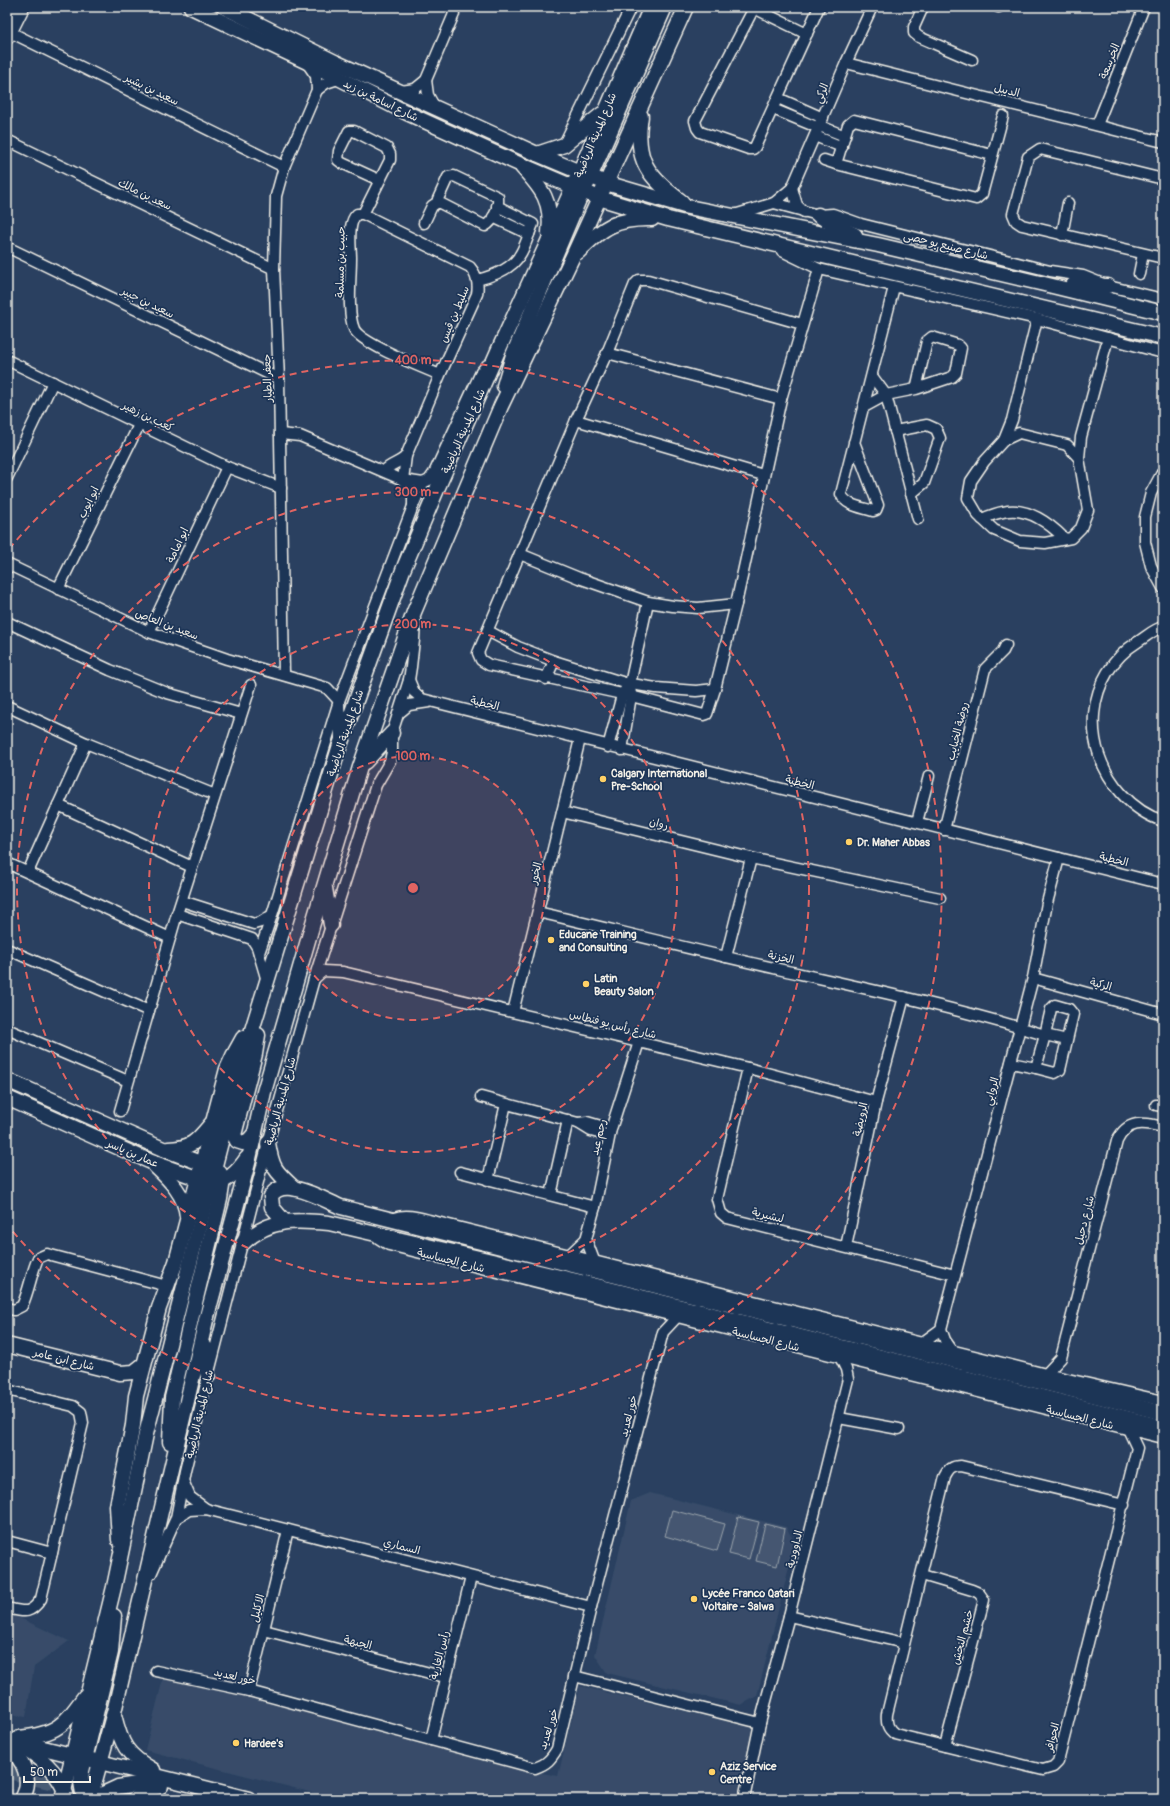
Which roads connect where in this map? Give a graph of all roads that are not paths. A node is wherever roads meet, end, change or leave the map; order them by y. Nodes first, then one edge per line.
1 (9, 7) edge
2 (22, 7) edge
3 (191, 7) edge
4 (224, 7) edge
5 (452, 7) edge
6 (631, 7) edge
7 (643, 7) edge
8 (651, 7) edge
9 (665, 7) edge
10 (686, 7) edge
11 (819, 7) edge
12 (872, 7) edge
13 (923, 7) edge
14 (1144, 7) edge
15 (754, 8) edge
16 (7, 11) edge
17 (240, 11) edge
18 (640, 31) junction
19 (8, 34) edge
20 (807, 34) junction
21 (972, 60) dead end
22 (307, 62) junction
23 (846, 63) junction
24 (338, 78) junction
25 (426, 80) junction
26 (317, 90) junction
27 (401, 91) junction
28 (778, 98) junction
29 (643, 103) junction
30 (434, 106) junction
31 (773, 109) junction
32 (605, 112) junction
33 (1003, 116) dead end
34 (1097, 125) junction
35 (819, 127) junction
36 (845, 136) junction
37 (7, 140) edge
38 (1163, 142) edge
39 (564, 145) junction
40 (842, 147) junction
41 (537, 154) junction
42 (992, 155) junction
43 (824, 160) dead end
44 (519, 164) junction
45 (836, 164) junction
46 (284, 167) junction
47 (585, 174) junction
48 (1163, 179) edge
49 (379, 180) junction
50 (606, 183) junction
51 (792, 188) junction
52 (578, 189) junction
53 (599, 198) junction
54 (438, 202) junction
55 (774, 203) junction
56 (1068, 203) dead end
57 (497, 206) junction
58 (688, 207) junction
59 (804, 213) junction
60 (363, 214) junction
61 (818, 215) junction
62 (493, 217) junction
63 (731, 217) junction
64 (668, 219) junction
65 (424, 223) dead end
66 (529, 234) junction
67 (1062, 235) junction
68 (762, 241) junction
69 (547, 243) junction
70 (878, 245) junction
71 (7, 247) edge
72 (1143, 254) junction
73 (572, 258) junction
74 (1163, 258) edge
75 (274, 269) junction
76 (819, 269) junction
77 (477, 280) junction
78 (1044, 284) junction
79 (1108, 286) junction
80 (894, 287) junction
81 (1135, 292) junction
82 (1163, 299) edge
83 (1163, 313) edge
84 (1037, 319) junction
85 (802, 324) junction
86 (1163, 337) edge
87 (1108, 338) junction
88 (498, 351) junction
89 (607, 353) junction
90 (1163, 353) edge
91 (7, 360) edge
92 (440, 375) junction
93 (872, 376) junction
94 (279, 379) junction
95 (53, 382) junction
96 (916, 389) junction
97 (886, 395) junction
98 (781, 399) junction
99 (501, 406) junction
100 (864, 407) junction
101 (576, 420) junction
102 (1012, 420) junction
103 (139, 425) junction
104 (895, 431) junction
105 (1019, 433) junction
106 (280, 434) junction
107 (1081, 437) junction
108 (1004, 440) junction
109 (854, 442) junction
110 (1067, 445) junction
111 (406, 456) junction
112 (1079, 458) junction
113 (227, 467) junction
114 (384, 472) junction
115 (1163, 472) edge
116 (763, 475) junction
117 (7, 478) edge
118 (403, 480) junction
119 (424, 483) junction
120 (281, 488) junction
121 (911, 494) junction
122 (413, 506) junction
123 (918, 519) dead end
124 (982, 519) junction
125 (1065, 539) junction
126 (520, 554) junction
127 (7, 564) edge
128 (1163, 588) edge
129 (58, 589) junction
130 (648, 602) junction
131 (736, 604) junction
132 (414, 612) junction
133 (7, 622) edge
134 (1162, 626) edge
135 (488, 631) junction
136 (149, 632) junction
137 (1006, 645) dead end
138 (554, 661) junction
139 (350, 673) junction
140 (284, 674) junction
141 (546, 679) junction
142 (409, 680) junction
143 (630, 684) junction
144 (251, 685) dead end
145 (327, 688) junction
146 (715, 688) junction
147 (627, 695) junction
148 (339, 701) junction
149 (431, 702) junction
150 (7, 706) edge
151 (242, 714) junction
152 (397, 715) junction
153 (392, 733) junction
154 (580, 739) junction
155 (86, 743) junction
156 (340, 745) junction
157 (608, 746) junction
158 (622, 750) junction
159 (360, 767) junction
160 (929, 776) dead end
161 (215, 795) junction
162 (58, 805) junction
163 (562, 812) junction
164 (1163, 821) edge
165 (916, 822) junction
166 (944, 830) junction
167 (751, 858) junction
168 (1059, 858) junction
169 (7, 863) edge
170 (192, 867) junction
171 (28, 872) junction
172 (324, 883) junction
173 (1163, 884) edge
174 (940, 898) dead end
175 (182, 901) junction
176 (538, 912) junction
177 (177, 914) junction
178 (272, 915) junction
179 (331, 925) junction
180 (170, 938) junction
181 (7, 948) edge
182 (323, 948) junction
183 (259, 953) junction
184 (726, 957) junction
185 (344, 972) junction
186 (1033, 978) junction
187 (314, 979) junction
188 (267, 981) junction
189 (904, 998) junction
190 (260, 1000) junction
191 (149, 1011) junction
192 (513, 1012) junction
193 (1163, 1014) edge
194 (255, 1021) junction
195 (1020, 1027) junction
196 (7, 1029) edge
197 (1045, 1035) junction
198 (1067, 1040) junction
199 (639, 1042) junction
200 (1011, 1063) junction
201 (748, 1068) junction
202 (1036, 1068) junction
203 (7, 1080) edge
204 (128, 1081) junction
205 (480, 1097) dead end
206 (7, 1098) edge
207 (876, 1102) junction
208 (506, 1104) junction
209 (120, 1112) dead end
210 (214, 1119) junction
211 (568, 1120) junction
212 (1163, 1127) edge
213 (255, 1133) junction
214 (610, 1133) junction
215 (268, 1143) junction
216 (163, 1149) junction
217 (251, 1150) junction
218 (149, 1161) junction
219 (208, 1166) junction
220 (460, 1172) dead end
221 (488, 1180) junction
222 (211, 1181) junction
223 (294, 1188) junction
224 (551, 1195) junction
225 (595, 1207) junction
226 (390, 1220) junction
227 (187, 1221) junction
228 (284, 1221) junction
229 (372, 1232) junction
230 (586, 1239) junction
231 (243, 1243) junction
232 (846, 1246) junction
233 (568, 1256) junction
234 (190, 1260) junction
235 (595, 1263) junction
236 (611, 1267) junction
237 (955, 1275) junction
238 (625, 1278) junction
239 (167, 1286) junction
240 (625, 1293) junction
241 (634, 1306) junction
242 (7, 1308) edge
243 (655, 1312) junction
244 (678, 1317) junction
245 (206, 1320) junction
246 (711, 1320) junction
247 (941, 1329) junction
248 (663, 1332) junction
249 (908, 1339) junction
250 (150, 1341) junction
251 (923, 1342) junction
252 (7, 1345) edge
253 (893, 1346) junction
254 (958, 1351) junction
255 (840, 1357) junction
256 (1061, 1358) junction
257 (864, 1364) junction
258 (143, 1365) junction
259 (893, 1365) junction
260 (977, 1366) junction
261 (120, 1373) junction
262 (1046, 1374) junction
263 (208, 1376) junction
264 (848, 1379) junction
265 (1071, 1379) junction
266 (7, 1390) edge
267 (1134, 1394) junction
268 (136, 1396) junction
269 (1115, 1401) junction
270 (1163, 1404) edge
271 (1102, 1412) junction
272 (839, 1418) junction
273 (1109, 1424) junction
274 (899, 1429) dead end
275 (1128, 1429) junction
276 (1158, 1431) edge
277 (1163, 1438) edge
278 (1137, 1448) junction
279 (168, 1479) junction
280 (184, 1483) junction
281 (1124, 1505) junction
282 (206, 1509) junction
283 (176, 1518) junction
284 (288, 1530) junction
285 (7, 1542) edge
286 (52, 1553) junction
287 (120, 1562) junction
288 (922, 1575) junction
289 (471, 1577) junction
290 (114, 1587) junction
291 (143, 1590) junction
292 (591, 1607) junction
293 (7, 1608) edge
294 (789, 1616) junction
295 (264, 1630) junction
296 (904, 1643) junction
297 (156, 1671) dead end
298 (574, 1676) junction
299 (445, 1677) junction
300 (89, 1691) junction
301 (249, 1691) junction
302 (114, 1712) junction
303 (760, 1723) junction
304 (431, 1740) junction
305 (8, 1742) edge
306 (945, 1746) junction
307 (79, 1756) junction
308 (100, 1761) junction
309 (171, 1779) junction
310 (187, 1783) junction
311 (83, 1793) edge
312 (66, 1797) edge
313 (22, 1799) edge
314 (91, 1799) edge
315 (134, 1799) edge
316 (249, 1799) edge
317 (744, 1799) edge

1 - 16 main road
2 - 19 main road
3 - 22 main road, شارع اسامة بن زيد
4 - 17 main road, شارع اسامة بن زيد
5 - 25 street
6 - 39 street, شارع المدينة الرياضية
7 - 18 main road
8 - 18 main road, شارع المدينة الرياضية
9 - 47 main road
10 - 29 main road, شارع المدينة الرياضية
11 - 20 street
12 - 23 street, الركي
13 - 21 street
14 - 34 street, الخرسعة
15 - 20 street
15 - 31 street
17 - 27 main road, شارع اسامة بن زيد
18 - 32 main road, شارع المدينة الرياضية
19 - 46 street, سعيد بن بشير
20 - 28 street
22 - 24 main road, شارع اسامة بن زيد
22 - 26 street
23 - 34 street, الديبل
23 - 35 street, الركي
24 - 26 street
24 - 44 main road, شارع اسامة بن زيد
25 - 27 street
25 - 30 street
26 - 46 street, جعفر الطيار
27 - 30 main road, شارع اسامة بن زيد
28 - 31 street
28 - 35 street
29 - 50 main road, شارع المدينة الرياضية
29 - 58 main road
30 - 41 main road, شارع اسامة بن زيد
31 - 35 street
32 - 39 main road
32 - 47 main road, شارع المدينة الرياضية
33 - 42 street
34 - 38 street, الديبل
35 - 36 street
35 - 40 street
35 - 51 street, الركي
36 - 40 street
36 - 42 street
37 - 75 street, سعد بن مالك
39 - 41 main road
40 - 45 street
41 - 47 main road, شارع اسامة بن زيد
42 - 45 street
43 - 45 street
44 - 52 main road, شارع اسامة بن زيد
44 - 69 main road
46 - 75 street, جعفر الطيار
47 - 50 main road, شارع صنيع بو حصى
47 - 52 main road, شارع المدينة الرياضية
47 - 53 main road
48 - 67 street
49 - 49 street
49 - 60 street
50 - 53 main road, شارع المدينة الرياضية
50 - 58 main road, شارع صنيع بو حصى
51 - 55 street, الركي
51 - 59 street
52 - 53 main road
52 - 69 main road, شارع المدينة الرياضية
52 - 99 main road
53 - 64 main road
53 - 73 main road, شارع المدينة الرياضية
54 - 57 street
54 - 62 street
54 - 65 street
55 - 59 street, شارع صنيع بو حصى
55 - 63 street
56 - 67 street
57 - 62 street
57 - 66 street, سليط بن قيس
58 - 63 main road, شارع صنيع بو حصى
59 - 61 street, شارع صنيع بو حصى
60 - 77 street
60 - 92 street, حبيب بن مسلمة
61 - 70 main road
61 - 79 street, شارع صنيع بو حصى
62 - 66 street
63 - 70 main road, شارع صنيع بو حصى
64 - 68 main road
64 - 73 main road
66 - 77 street, سليط بن قيس
67 - 72 street
68 - 76 street
68 - 86 main road
69 - 88 main road, شارع المدينة الرياضية
70 - 78 main road, شارع صنيع بو حصى
71 - 94 street, سعيد بن جبير
72 - 74 street
72 - 81 street
73 - 99 main road, شارع المدينة الرياضية
75 - 94 street, جعفر الطيار
76 - 80 street
76 - 85 street
77 - 92 street, سليط بن قيس
78 - 79 main road
78 - 83 main road, شارع صنيع بو حصى
79 - 81 street, شارع صنيع بو حصى
80 - 84 street
80 - 93 street
81 - 82 street, شارع صنيع بو حصى
84 - 87 street
84 - 102 street
85 - 89 street
85 - 98 street
87 - 90 street
87 - 107 street
88 - 119 street
88 - 156 main road, شارع المدينة الرياضية
89 - 98 street
89 - 101 street
91 - 95 street, كعب بن زهير
92 - 111 street, سليط بن قيس
93 - 97 street
93 - 100 street
94 - 106 street, جعفر الطيار
95 - 103 street, كعب بن زهير
95 - 117 street
96 - 96 street
96 - 97 street
97 - 100 street
97 - 104 street
98 - 116 street
99 - 132 main road, شارع المدينة الرياضية
100 - 109 street
101 - 116 street
101 - 126 street
102 - 105 street
102 - 108 street
103 - 113 street, كعب بن زهير
103 - 129 street, ابو ايوب
104 - 121 street
104 - 121 street
105 - 108 street
105 - 110 street
106 - 114 street
106 - 120 street, جعفر الطيار
107 - 110 street
107 - 112 street
108 - 124 street
109 - 109 street
110 - 112 street
111 - 114 street
111 - 118 street, سليط بن قيس
112 - 125 street
113 - 120 street, كعب بن زهير
113 - 136 street, ابو امامة
114 - 118 street
115 - 128 street
116 - 131 street
118 - 119 street
118 - 122 street
119 - 122 street, شارع المدينة الرياضية
120 - 140 street, جعفر الطيار
121 - 123 street
122 - 139 street, شارع المدينة الرياضية
124 - 125 street
124 - 125 street
126 - 130 street
126 - 135 street
127 - 129 street, سعيد بن العاص
129 - 136 street, سعيد بن العاص
130 - 131 street
130 - 143 street
131 - 146 street
132 - 142 street, شارع المدينة الرياضية
132 - 159 main road, شارع المدينة الرياضية
133 - 151 street
134 - 164 street
135 - 138 street
135 - 141 street
136 - 140 street, سعيد بن العاص
137 - 166 street, روضة الخبايب
138 - 141 street
138 - 143 street
139 - 145 street
139 - 148 street, شارع المدينة الرياضية
140 - 145 street, سعيد بن العاص
141 - 147 street
142 - 149 street, الخطية
142 - 152 street, شارع المدينة الرياضية
143 - 146 street
143 - 147 street
144 - 151 street
145 - 148 street, سعيد بن العاص
146 - 147 street
147 - 157 street
147 - 158 street
148 - 156 street
148 - 178 street, شارع المدينة الرياضية
149 - 152 street, الخطية
149 - 154 street, الخطية
150 - 155 street
151 - 161 street
152 - 153 street, شارع المدينة الرياضية
153 - 159 main road
153 - 179 street, شارع المدينة الرياضية
154 - 157 street, الخطية
154 - 163 street, الخور
155 - 161 street
155 - 162 street
156 - 188 main road, شارع المدينة الرياضية
157 - 158 street, الخطية
158 - 165 street, الخطية
159 - 172 main road, شارع المدينة الرياضية
160 - 165 street
161 - 170 street
162 - 170 street
162 - 171 street
163 - 167 street, روان
163 - 176 street, الخور
165 - 166 street, الخطية
166 - 168 street, الخطية
167 - 174 street, روان
167 - 184 street
168 - 173 street, الخطية
168 - 186 street, الروابي
169 - 171 street
170 - 175 street
171 - 180 street
172 - 179 main road
172 - 213 main road, شارع المدينة الرياضية
175 - 177 street
175 - 178 street
176 - 184 street, الخزنة
176 - 192 street, الخور
177 - 180 street
177 - 183 street
178 - 183 street, شارع المدينة الرياضية
179 - 182 street, شارع المدينة الرياضية
180 - 191 street
181 - 191 street
182 - 185 street, شارع رأس بو فنطاس
182 - 187 street, شارع المدينة الرياضية
183 - 188 street
184 - 189 street, الخزنة
185 - 187 street, شارع رأس بو فنطاس
185 - 192 street, شارع رأس بو فنطاس
186 - 193 street, الركية
186 - 195 street, الروابي
187 - 215 street, شارع المدينة الرياضية
188 - 190 main road, شارع المدينة الرياضية
189 - 195 street, الخزنة
189 - 207 street, الرويضة
190 - 194 main road, شارع المدينة الرياضية
190 - 213 main road
191 - 204 street
192 - 199 street, شارع رأس بو فنطاس
194 - 210 main road
194 - 219 main road, شارع المدينة الرياضية
195 - 197 street, الخزنة
195 - 200 street, الروابي
196 - 204 street
197 - 198 street, الخزنة
197 - 198 street
197 - 202 street
198 - 202 street
199 - 201 street, شارع رأس بو فنطاس
199 - 214 street, رجم عيد
200 - 202 street
200 - 237 street, الروابي
201 - 207 street, شارع رأس بو فنطاس
201 - 232 street, لبشيرية
203 - 216 main road, عمار بن ياسر
204 - 209 street
205 - 208 street
206 - 218 main road, عمار بن ياسر
207 - 232 street, الرويضة
208 - 211 street
208 - 221 street
210 - 216 main road
210 - 219 main road
211 - 214 street
211 - 224 street
212 - 256 street, شارع دحيل
213 - 217 main road, شارع المدينة الرياضية
214 - 225 street, رجم عيد
215 - 223 main road
215 - 231 street, شارع المدينة الرياضية
216 - 219 main road, عمار بن ياسر
217 - 222 main road
217 - 245 main road, شارع المدينة الرياضية
218 - 222 main road, عمار بن ياسر
218 - 227 main road
219 - 222 main road
219 - 222 main road
220 - 221 street
221 - 224 street
222 - 227 main road
222 - 234 main road
222 - 279 main road
223 - 226 main road
223 - 228 main road
224 - 225 street
225 - 230 street, رجم عيد
226 - 233 street
226 - 238 main road
227 - 239 main road
228 - 229 main road, شارع الجساسية
228 - 231 main road, شارع الجساسية
229 - 240 main road, شارع الجساسية
229 - 241 street, شارع الجساسية
230 - 233 street
230 - 235 street
231 - 263 street, شارع المدينة الرياضية
232 - 237 street, لبشيرية
233 - 235 street
234 - 250 main road
234 - 287 main road
235 - 236 street
236 - 238 main road
236 - 249 street
237 - 247 street, الروابي
238 - 253 main road
239 - 242 street
239 - 250 main road
240 - 241 main road
240 - 246 main road, شارع الجساسية
241 - 243 street, شارع الجساسية
243 - 244 street, شارع الجساسية
243 - 248 street
244 - 246 street, شارع الجساسية
244 - 248 street
245 - 263 main road
245 - 279 main road, شارع المدينة الرياضية
246 - 255 street, شارع الجساسية
246 - 259 main road, شارع الجساسية
247 - 251 street
247 - 254 street
248 - 292 street, خور لعديد
249 - 251 street
249 - 253 main road
250 - 258 main road
251 - 254 street
252 - 261 main road, شارع ابن عامر
253 - 260 main road
254 - 260 main road
254 - 262 street
255 - 257 street, شارع الجساسية
255 - 264 street
256 - 262 street, شارع دحيل
256 - 265 street
257 - 259 street, شارع الجساسية
257 - 264 street
258 - 261 main road, شارع ابن عامر
258 - 268 main road
259 - 271 main road, شارع الجساسية
259 - 273 street, شارع الجساسية
260 - 269 main road
261 - 268 main road
262 - 265 street
263 - 280 street, شارع المدينة الرياضية
264 - 272 street, الداوودية
265 - 267 street
266 - 286 street
267 - 269 main road
267 - 270 street
268 - 287 main road
269 - 270 main road
271 - 273 main road
271 - 276 main road, شارع الجساسية
272 - 274 street
272 - 294 street, الداوودية
273 - 275 street, شارع الجساسية
275 - 276 street, شارع الجساسية
275 - 278 street
276 - 277 street, شارع الجساسية
276 - 278 street
278 - 281 street, الحوافر
279 - 291 main road, شارع المدينة الرياضية
280 - 282 street, السماري
280 - 283 street, شارع المدينة الرياضية
281 - 288 street, الحوافر
281 - 306 street, الحوافر
282 - 283 street, السماري
282 - 284 street, السماري
283 - 291 street, شارع المدينة الرياضية
284 - 289 street, السماري
284 - 295 street, الاكليل
285 - 286 street
286 - 293 street
287 - 290 main road
288 - 296 street, الحوافر
288 - 306 street, خشم النخش
289 - 292 street, السماري
289 - 299 street, رأس الغارية
290 - 300 main road
290 - 307 main road
291 - 302 main road, شارع المدينة الرياضية
292 - 298 street, خور لعديد
294 - 296 street
294 - 303 street, الداوودية
295 - 299 street, الجبهة
295 - 301 street, الاكليل
296 - 306 street, الحوافر
297 - 301 street, خور لعديد
298 - 303 street
298 - 304 street, خور لعديد
299 - 304 street, رأس الغارية
300 - 305 main road
300 - 307 main road
301 - 304 street, خور لعديد
302 - 308 main road, شارع المدينة الرياضية
302 - 309 main road
303 - 317 street, الداوودية
305 - 307 main road
305 - 312 main road
305 - 313 main road
307 - 308 main road
307 - 311 main road
307 - 312 main road
308 - 309 main road
308 - 311 main road
308 - 314 main road, شارع المدينة الرياضية
309 - 310 main road
309 - 314 main road
310 - 315 main road
310 - 316 main road
311 - 312 main road

